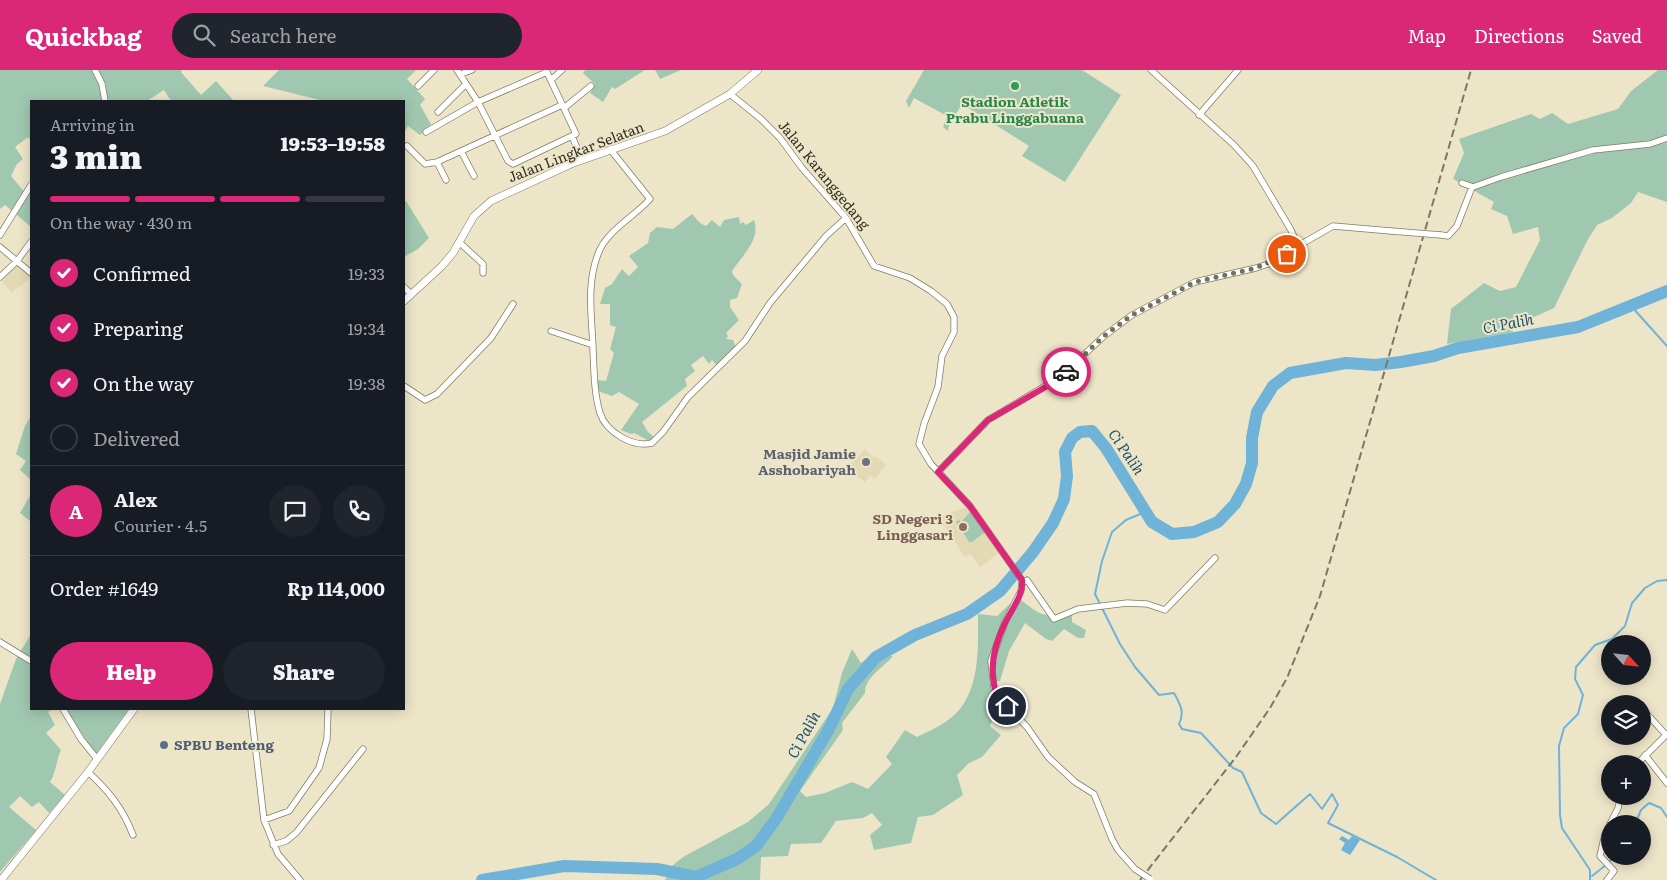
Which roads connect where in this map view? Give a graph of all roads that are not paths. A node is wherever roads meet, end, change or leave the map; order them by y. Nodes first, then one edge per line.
1 (95, 70) edge
2 (434, 70) edge
3 (472, 70) edge
4 (562, 70) edge
5 (758, 70) edge
6 (1151, 70) edge
7 (1238, 70) edge
8 (546, 71) edge
9 (459, 72) edge
10 (551, 80) junction
11 (466, 84) junction
12 (418, 86) dead end
13 (592, 86) dead end
14 (730, 94) junction
15 (105, 100) edge
16 (478, 102) junction
17 (563, 106) junction
18 (438, 112) dead end
19 (1199, 115) junction
20 (426, 132) dead end
21 (496, 136) junction
22 (572, 136) junction
23 (1667, 138) edge
24 (407, 146) dead end
25 (610, 149) junction
26 (462, 151) junction
27 (582, 160) junction
28 (437, 162) junction
29 (474, 176) dead end
30 (446, 180) dead end
31 (1462, 183) dead end
32 (30, 187) edge
33 (1472, 187) junction
34 (846, 218) junction
35 (0, 235) edge
36 (459, 242) junction
37 (30, 243) edge
38 (1298, 246) junction
39 (0, 247) edge
40 (17, 261) junction
41 (30, 272) edge
42 (483, 273) dead end
43 (0, 276) edge
44 (405, 288) edge
45 (411, 294) junction
46 (405, 300) edge
47 (513, 304) dead end
48 (551, 332) dead end
49 (593, 345) junction
50 (405, 387) edge
51 (938, 472) junction
52 (1215, 558) dead end
53 (1022, 581) junction
54 (0, 642) edge
55 (30, 660) edge
56 (64, 710) edge
57 (133, 710) edge
58 (251, 710) edge
59 (328, 710) edge
60 (1651, 718) edge
61 (1667, 735) edge
62 (363, 749) dead end
63 (1644, 755) edge
64 (97, 759) junction
65 (1651, 764) edge
66 (88, 772) junction
67 (1667, 783) edge
68 (264, 820) junction
69 (133, 835) dead end
70 (273, 845) junction
71 (1608, 865) edge
72 (1, 880) edge
73 (300, 880) edge
74 (1150, 880) edge
75 (1607, 880) edge

1 - 15 street
2 - 12 street
3 - 9 street
4 - 10 street
5 - 14 street, Jalan Lingkar Selatan
6 - 19 street
7 - 19 street
8 - 10 street
8 - 16 street
9 - 11 street
10 - 17 street
11 - 16 street
11 - 18 street
13 - 17 street
14 - 25 street, Jalan Lingkar Selatan
14 - 34 street, Jalan Karanggedang
16 - 20 street
16 - 21 street
17 - 21 street
17 - 22 street
19 - 38 street
21 - 22 street
21 - 26 street
22 - 27 street
23 - 33 street
24 - 28 street
25 - 27 street, Jalan Lingkar Selatan
25 - 49 street
26 - 28 street
26 - 29 street
27 - 36 street, Jalan Lingkar Selatan
28 - 30 street
31 - 33 street
32 - 35 street
33 - 38 street, bridge
34 - 49 street
34 - 51 street, Jalan Karanggedang
36 - 42 street
36 - 45 street, Jalan Lingkar Selatan
37 - 40 street
38 - 51 street
39 - 40 street
40 - 41 street
40 - 43 street
44 - 45 street
45 - 46 street, Jalan Lingkar Selatan
47 - 50 street
48 - 49 street
51 - 53 street, Jalan Karanggedang
52 - 53 street, Jalan Karanggedang
53 - 74 street, bridge
54 - 55 street
56 - 64 street
57 - 64 street
58 - 68 street
59 - 68 street
60 - 61 street
61 - 63 street
62 - 70 street
64 - 66 street
65 - 67 street
66 - 69 street
66 - 72 street
68 - 70 street
70 - 73 street
71 - 75 street

